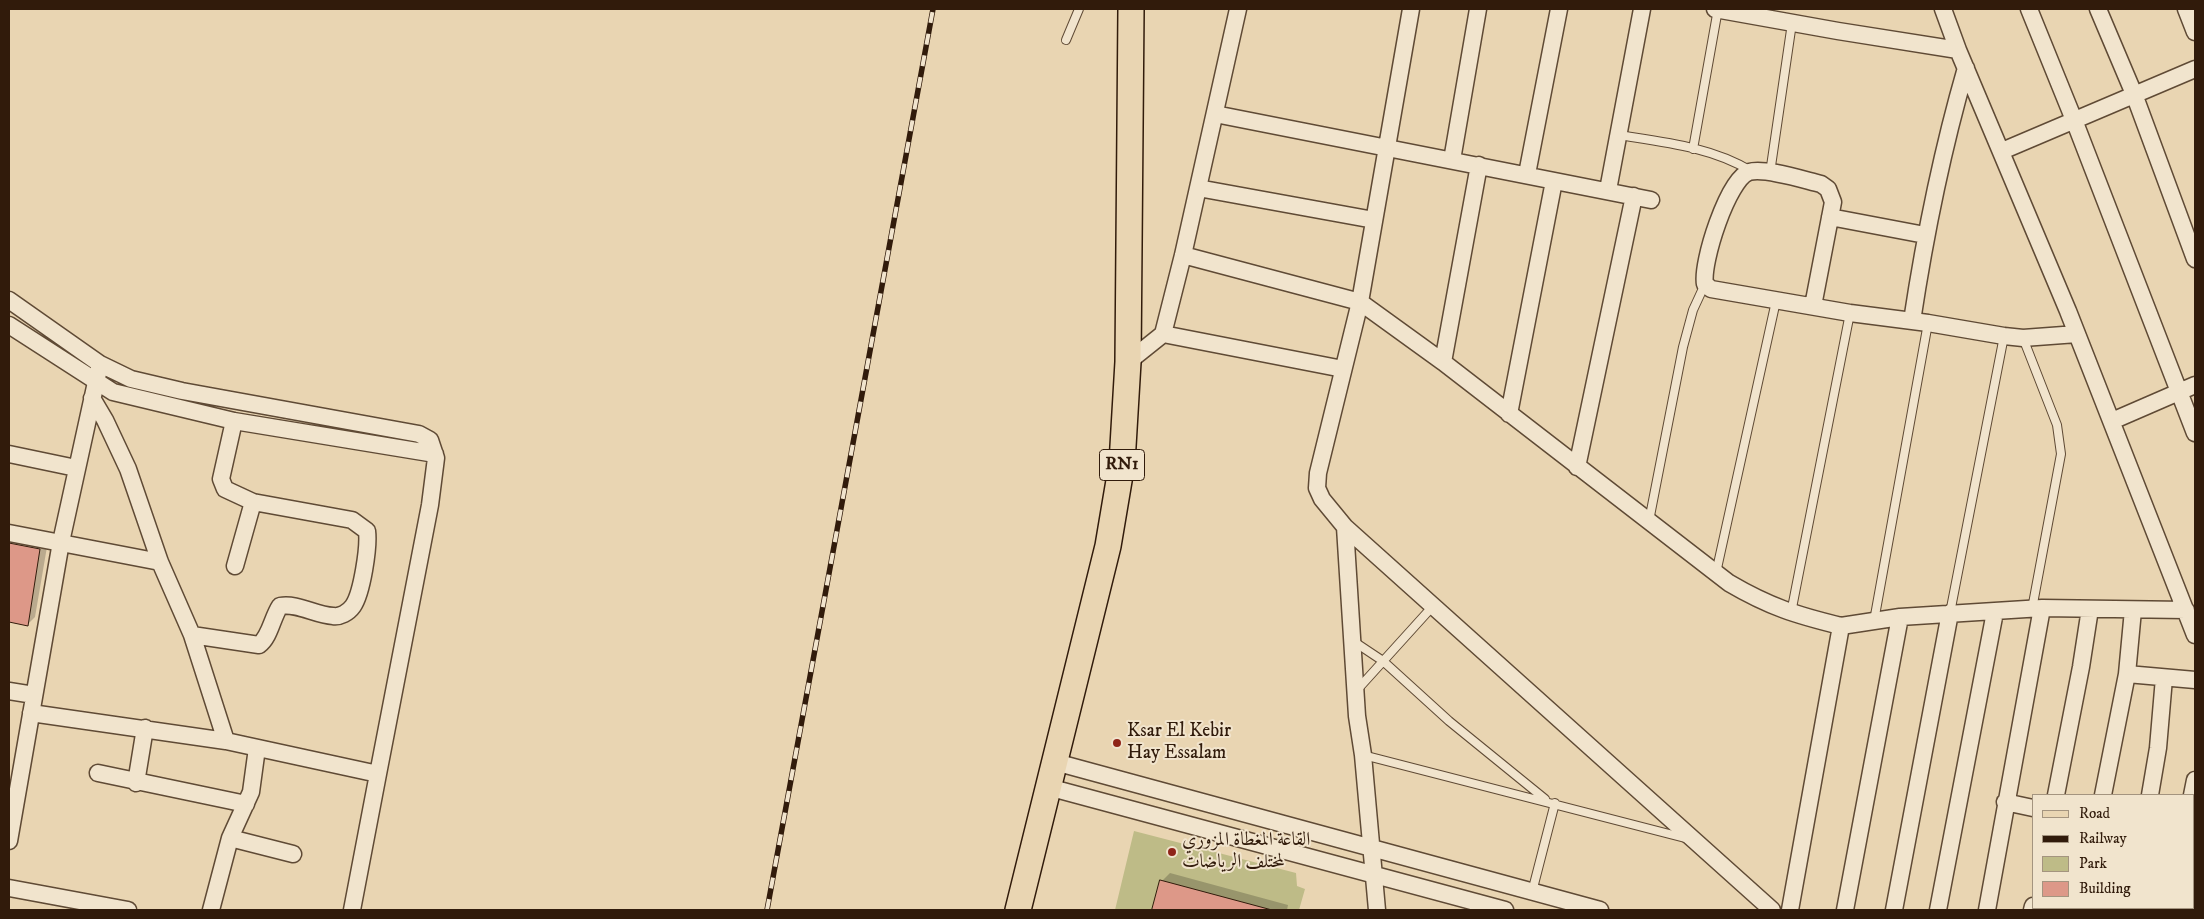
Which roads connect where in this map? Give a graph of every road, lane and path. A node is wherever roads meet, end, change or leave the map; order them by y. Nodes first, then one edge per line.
1 (1079, 9) edge
2 (1131, 9) edge
3 (1238, 9) edge
4 (1411, 9) edge
5 (1478, 9) edge
6 (1559, 9) edge
7 (1642, 9) edge
8 (1717, 9) edge
9 (1943, 9) edge
10 (2029, 9) edge
11 (2098, 9) edge
12 (2186, 9) edge
13 (1792, 23) junction
14 (2195, 32) edge
15 (1066, 40) dead end
16 (1958, 50) junction
17 (1966, 68) junction
18 (2195, 69) edge
19 (2134, 94) junction
20 (1215, 114) junction
21 (2074, 120) junction
22 (1619, 135) junction
23 (1387, 148) junction
24 (1694, 149) junction
25 (2002, 151) junction
26 (1452, 160) junction
27 (1479, 165) junction
28 (1751, 171) junction
29 (1770, 173) junction
30 (1527, 174) junction
31 (1554, 181) junction
32 (1198, 188) junction
33 (1608, 190) junction
34 (1634, 196) junction
35 (1652, 200) dead end
36 (1830, 217) junction
37 (1374, 220) junction
38 (1925, 235) junction
39 (1183, 255) junction
40 (2195, 259) edge
41 (1704, 284) junction
42 (9, 300) edge
43 (1776, 301) junction
44 (1360, 302) junction
45 (1813, 306) junction
46 (1850, 313) junction
47 (1920, 322) junction
48 (9, 325) edge
49 (1163, 334) junction
50 (2077, 334) junction
51 (2004, 336) junction
52 (2023, 338) junction
53 (1128, 362) junction
54 (1443, 362) junction
55 (100, 364) junction
56 (1343, 369) junction
57 (2195, 385) edge
58 (94, 390) junction
59 (2179, 392) junction
60 (1509, 414) junction
61 (234, 421) junction
62 (2112, 421) junction
63 (2195, 433) edge
64 (9, 454) edge
65 (436, 454) junction
66 (1578, 467) junction
67 (76, 468) junction
68 (253, 502) junction
69 (1649, 523) junction
70 (1345, 527) junction
71 (9, 533) edge
72 (61, 542) junction
73 (160, 562) junction
74 (236, 566) dead end
75 (1716, 573) junction
76 (1432, 606) junction
77 (2037, 608) junction
78 (2090, 609) junction
79 (2133, 610) junction
80 (2186, 610) junction
81 (1995, 612) junction
82 (1950, 613) junction
83 (1791, 614) junction
84 (1900, 617) junction
85 (1874, 621) junction
86 (1841, 626) junction
87 (192, 635) junction
88 (2195, 635) edge
89 (1352, 640) junction
90 (1383, 661) junction
91 (2127, 674) junction
92 (2164, 678) junction
93 (2195, 680) edge
94 (9, 691) edge
95 (1355, 692) junction
96 (34, 694) junction
97 (31, 713) junction
98 (145, 728) junction
99 (226, 741) junction
100 (257, 748) junction
101 (1363, 755) junction
102 (1055, 762) junction
103 (98, 774) dead end
104 (378, 774) junction
105 (2195, 780) edge
106 (136, 782) junction
107 (1048, 787) junction
108 (2056, 794) edge
109 (2103, 794) edge
110 (2150, 794) edge
111 (2192, 794) edge
112 (1552, 802) junction
113 (2006, 802) junction
114 (246, 804) junction
115 (2032, 808) edge
116 (230, 838) junction
117 (9, 841) edge
118 (1695, 841) junction
119 (1370, 848) junction
120 (293, 854) dead end
121 (1372, 875) junction
122 (9, 888) edge
123 (1532, 892) junction
124 (128, 910) edge
125 (211, 910) edge
126 (352, 910) edge
127 (1018, 910) edge
128 (1377, 910) edge
129 (1505, 910) edge
130 (1600, 910) edge
131 (1772, 910) edge
132 (1790, 910) edge
133 (1845, 910) edge
134 (1894, 910) edge
135 (1938, 910) edge
136 (1987, 910) edge

1 - 15 lane
2 - 53 main road, RN1
3 - 20 street
4 - 23 street
5 - 26 street
6 - 30 street
7 - 22 street
8 - 13 street
8 - 24 lane
9 - 16 street
10 - 21 street
11 - 19 street
12 - 14 street
13 - 16 street
13 - 29 lane
16 - 17 street
17 - 25 street
17 - 38 street
18 - 19 street
19 - 21 street
19 - 40 street
20 - 23 street
20 - 32 street
21 - 25 street
21 - 59 street
22 - 24 lane
22 - 33 street
23 - 26 street
23 - 37 street
24 - 28 lane
25 - 50 street
26 - 27 street
27 - 30 street
27 - 54 street
28 - 29 street
28 - 41 street
29 - 36 street
30 - 31 street
31 - 33 street
31 - 60 street
32 - 37 street
32 - 39 street
33 - 34 street
34 - 35 street
34 - 66 street
36 - 38 street
36 - 45 street
37 - 44 street
38 - 47 street
39 - 44 street
39 - 49 street
41 - 43 street
41 - 69 lane
42 - 55 street
43 - 45 street
43 - 75 lane
44 - 54 street
44 - 56 street
45 - 46 street
46 - 47 street
46 - 83 lane
47 - 51 street
47 - 85 lane
48 - 58 street
49 - 53 street
49 - 56 street
50 - 52 street
50 - 62 street
51 - 52 street
51 - 82 lane
52 - 77 lane
53 - 102 main road, RN1
54 - 60 street
55 - 58 street
55 - 65 street
56 - 70 street
57 - 59 street
58 - 61 street
58 - 67 street
58 - 73 street
59 - 62 street
59 - 63 street
60 - 66 street
61 - 65 street
61 - 68 street
62 - 80 street
64 - 67 street
65 - 104 street
66 - 69 street
67 - 72 street
68 - 74 street
68 - 87 street
69 - 75 street
70 - 76 street
70 - 89 street
71 - 72 street
72 - 73 street
72 - 96 street
73 - 87 street
75 - 83 street
76 - 90 lane
76 - 118 street
77 - 78 street
77 - 81 street
77 - 113 street
78 - 79 street
78 - 108 street
79 - 80 street
79 - 91 street
80 - 88 street
81 - 82 street
81 - 135 street
82 - 84 street
82 - 134 street
83 - 86 street
84 - 85 street
84 - 133 street
85 - 86 street
86 - 132 street
87 - 99 street
89 - 90 lane
89 - 95 street
90 - 95 lane
90 - 112 lane
91 - 92 street
91 - 109 street
92 - 93 street
92 - 110 street
94 - 96 street
95 - 101 street
96 - 97 street
97 - 98 street
97 - 117 street
98 - 99 street
98 - 106 street
99 - 100 street
100 - 104 street
100 - 114 street
101 - 112 lane
101 - 119 street
102 - 107 main road, RN1
102 - 119 street
103 - 106 street
104 - 126 street
105 - 111 street
106 - 114 street
107 - 121 street
107 - 127 main road, RN1
112 - 118 lane
112 - 123 lane
113 - 115 street
113 - 136 street
114 - 116 street
116 - 120 street
116 - 125 street
118 - 131 street
119 - 121 street
119 - 123 street
121 - 128 street
121 - 129 street
122 - 124 street
123 - 130 street

